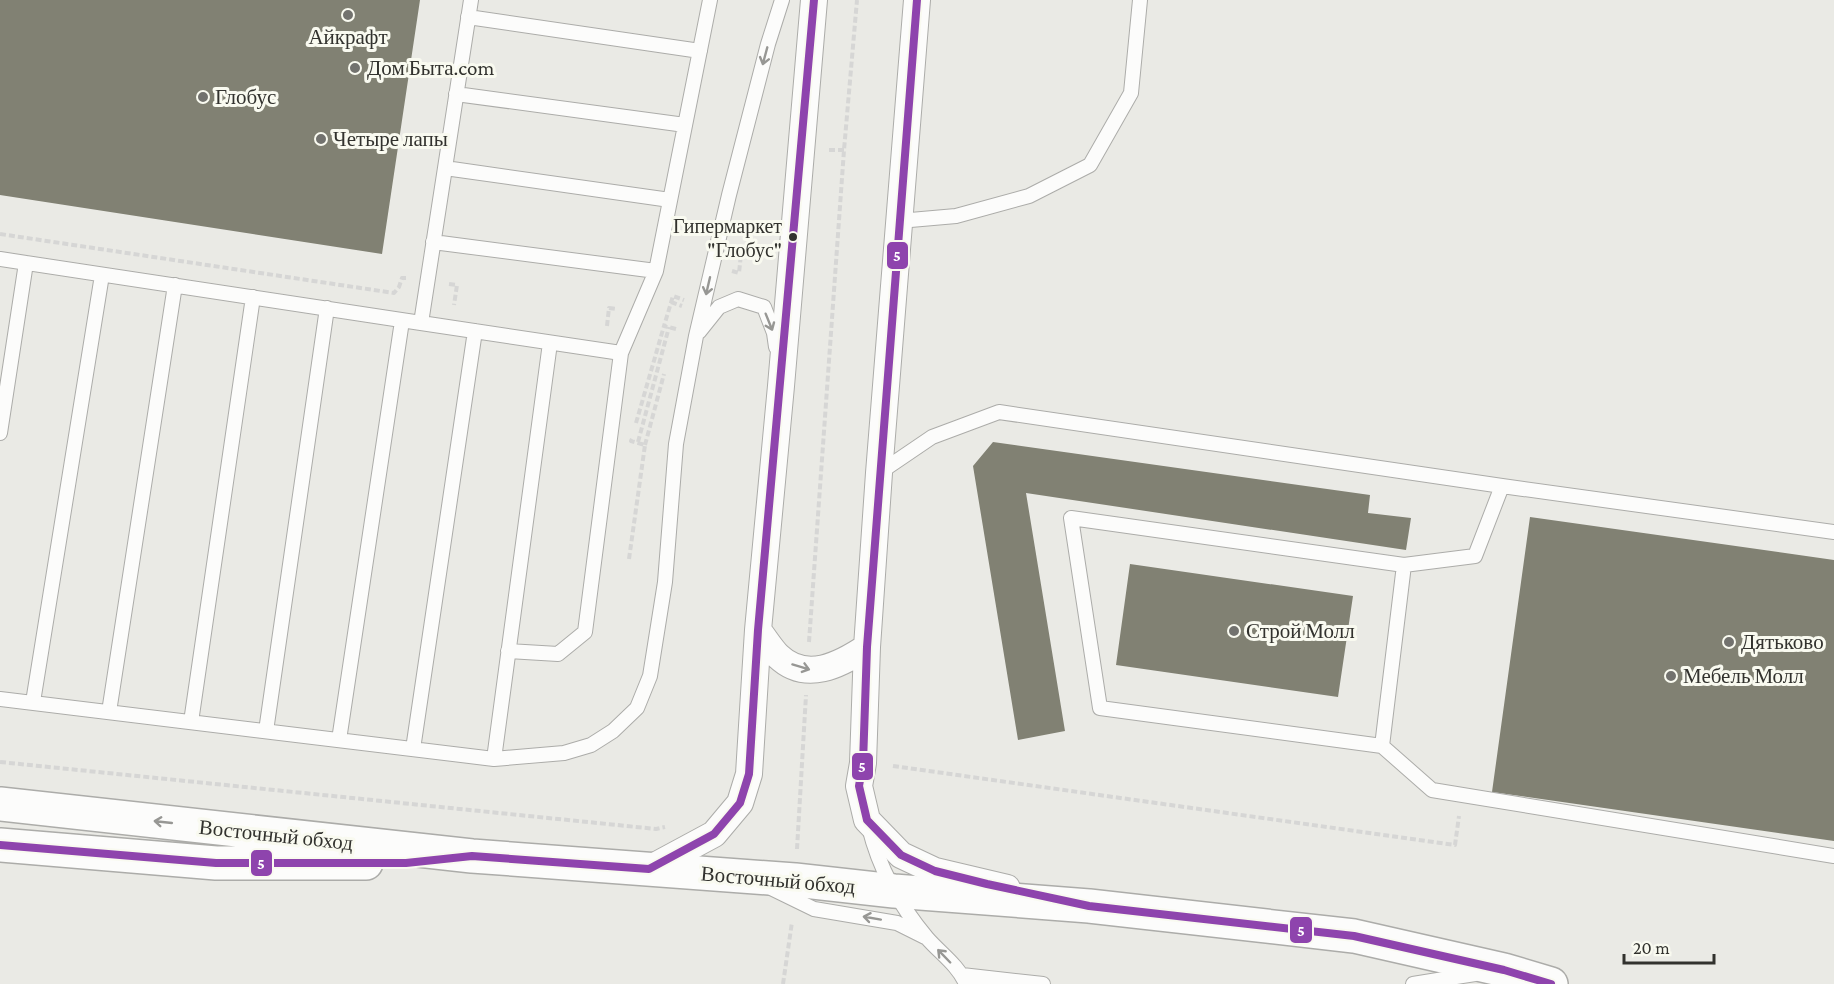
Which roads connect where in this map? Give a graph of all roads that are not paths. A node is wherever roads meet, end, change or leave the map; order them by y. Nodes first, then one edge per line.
1 (471, 0) edge
2 (710, 0) edge
3 (782, 0) edge
4 (814, 0) edge
5 (917, 0) edge
6 (1140, 0) edge
7 (468, 17) junction
8 (700, 51) junction
9 (456, 94) junction
10 (685, 124) junction
11 (445, 168) junction
12 (670, 200) junction
13 (899, 221) junction
14 (433, 242) junction
15 (0, 259) edge
16 (26, 263) junction
17 (656, 271) junction
18 (102, 275) junction
19 (175, 285) junction
20 (253, 297) junction
21 (327, 308) junction
22 (402, 321) junction
23 (421, 323) junction
24 (475, 331) junction
25 (696, 336) junction
26 (550, 342) junction
27 (621, 353) junction
28 (781, 386) junction
29 (0, 433) edge
30 (879, 473) junction
31 (1502, 486) junction
32 (1834, 532) edge
33 (1404, 565) junction
34 (758, 630) junction
35 (867, 647) junction
36 (508, 651) junction
37 (0, 699) edge
38 (33, 702) junction
39 (109, 712) junction
40 (190, 722) junction
41 (266, 731) junction
42 (339, 740) junction
43 (1383, 746) junction
44 (412, 750) junction
45 (494, 759) junction
46 (0, 804) edge
47 (867, 820) junction
48 (0, 844) edge
49 (472, 856) junction
50 (1834, 856) edge
51 (649, 869) junction
52 (794, 890) junction
53 (894, 891) junction
54 (1089, 906) junction
55 (927, 938) junction
56 (1504, 970) junction
57 (964, 979) edge
58 (1043, 984) edge
59 (1413, 984) edge
60 (1551, 984) edge

1 - 7 lane
2 - 8 lane
3 -> 25 lane
4 - 28 street
5 - 13 street
6 - 13 lane
7 - 8 lane
7 - 9 lane
8 - 10 lane
9 - 10 lane
9 - 11 lane
10 - 12 lane
11 - 12 lane
11 - 14 lane
12 - 17 lane
13 - 30 street
14 - 17 lane
14 - 23 lane
15 - 16 lane
16 - 18 lane
16 - 29 lane
17 - 27 lane
18 - 19 lane
18 - 38 lane
19 - 20 lane
19 - 39 lane
20 - 21 lane
20 - 40 lane
21 - 22 lane
21 - 41 lane
22 - 23 lane
22 - 42 lane
23 - 24 lane
24 - 26 lane
24 - 44 lane
25 -> 28 lane
25 - 45 lane
26 - 27 lane
26 - 36 lane
27 - 36 lane
28 - 34 street
30 - 31 lane
30 - 35 street
31 - 32 lane
31 - 33 lane
33 - 43 lane
33 - 43 lane
34 -> 35 street
34 - 51 street
35 - 47 street
36 - 45 lane
37 - 38 lane
38 - 39 lane
39 - 40 lane
40 - 41 lane
41 - 42 lane
42 - 44 lane
43 - 50 lane
44 - 45 lane
49 -> 46 main road, Восточный обход
47 - 53 lane
47 - 54 street
48 - 49 main road
49 - 51 main road, Восточный обход
51 - 52 main road, Восточный обход
52 - 53 main road, Восточный обход
55 -> 52 lane
53 - 54 main road, Восточный обход
53 - 55 lane
54 - 56 main road, Восточный обход
57 -> 55 lane
56 - 59 lane
56 - 60 main road, Восточный обход
57 - 58 lane

